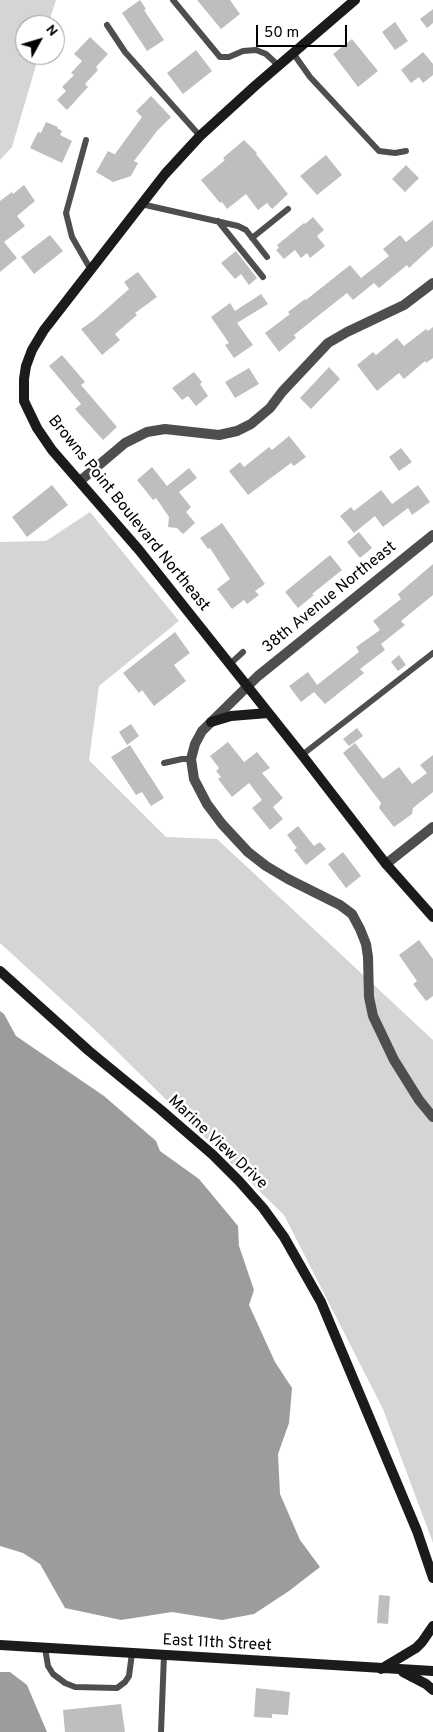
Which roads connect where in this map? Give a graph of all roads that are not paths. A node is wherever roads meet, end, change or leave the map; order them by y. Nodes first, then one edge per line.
1 (173, 0) edge
2 (356, 0) edge
3 (107, 25) dead end
4 (293, 53) junction
5 (279, 66) junction
6 (200, 136) junction
7 (86, 140) dead end
8 (406, 151) dead end
9 (142, 204) junction
10 (288, 209) dead end
11 (218, 221) junction
12 (252, 238) junction
13 (267, 257) dead end
14 (91, 270) junction
15 (263, 277) dead end
16 (433, 283) edge
17 (80, 481) junction
18 (433, 535) edge
19 (243, 652) dead end
20 (433, 653) edge
21 (229, 665) junction
22 (247, 687) junction
23 (268, 713) junction
24 (211, 722) junction
25 (302, 755) junction
26 (191, 759) junction
27 (164, 763) dead end
28 (433, 827) edge
29 (386, 864) junction
30 (433, 917) edge
31 (0, 970) edge
32 (433, 1117) edge
33 (433, 1578) edge
34 (433, 1626) edge
35 (0, 1645) edge
36 (45, 1648) junction
37 (132, 1653) junction
38 (164, 1655) junction
39 (381, 1669) junction
40 (398, 1670) junction
41 (433, 1671) edge
42 (433, 1690) edge
43 (161, 1732) edge

1 - 5 lane
2 - 4 street, Browns Point Boulevard Northeast
3 - 6 lane
4 - 5 street, Browns Point Boulevard Northeast
4 - 8 lane
5 - 6 street, Browns Point Boulevard Northeast
6 - 9 street, Browns Point Boulevard Northeast
7 - 14 lane
9 - 11 lane
9 - 14 street, Browns Point Boulevard Northeast
10 - 12 lane
11 - 12 lane
11 - 15 lane
12 - 13 lane
14 - 17 street, Browns Point Boulevard Northeast
16 - 17 street
17 - 21 street, Browns Point Boulevard Northeast
18 - 22 street, 38th Avenue Northeast
19 - 21 lane
20 - 25 lane
21 - 22 street, Browns Point Boulevard Northeast
22 - 23 street, Browns Point Boulevard Northeast
22 - 24 street, 38th Avenue Northeast
23 - 24 street
23 - 25 street, Browns Point Boulevard Northeast
24 - 26 street, 38th Avenue Northeast
25 - 29 street, Browns Point Boulevard Northeast
26 - 27 lane
26 - 32 street
28 - 29 street
29 - 30 street, Browns Point Boulevard Northeast
31 - 33 street, Marine View Drive
34 - 39 street
35 - 36 street, East 11th Street
36 - 37 street, East 11th Street
36 - 37 lane
37 - 38 street, East 11th Street
38 - 39 street, East 11th Street
38 - 43 lane
39 - 40 street, East 11th Street
40 - 41 street, East 11th Street
40 - 42 street

